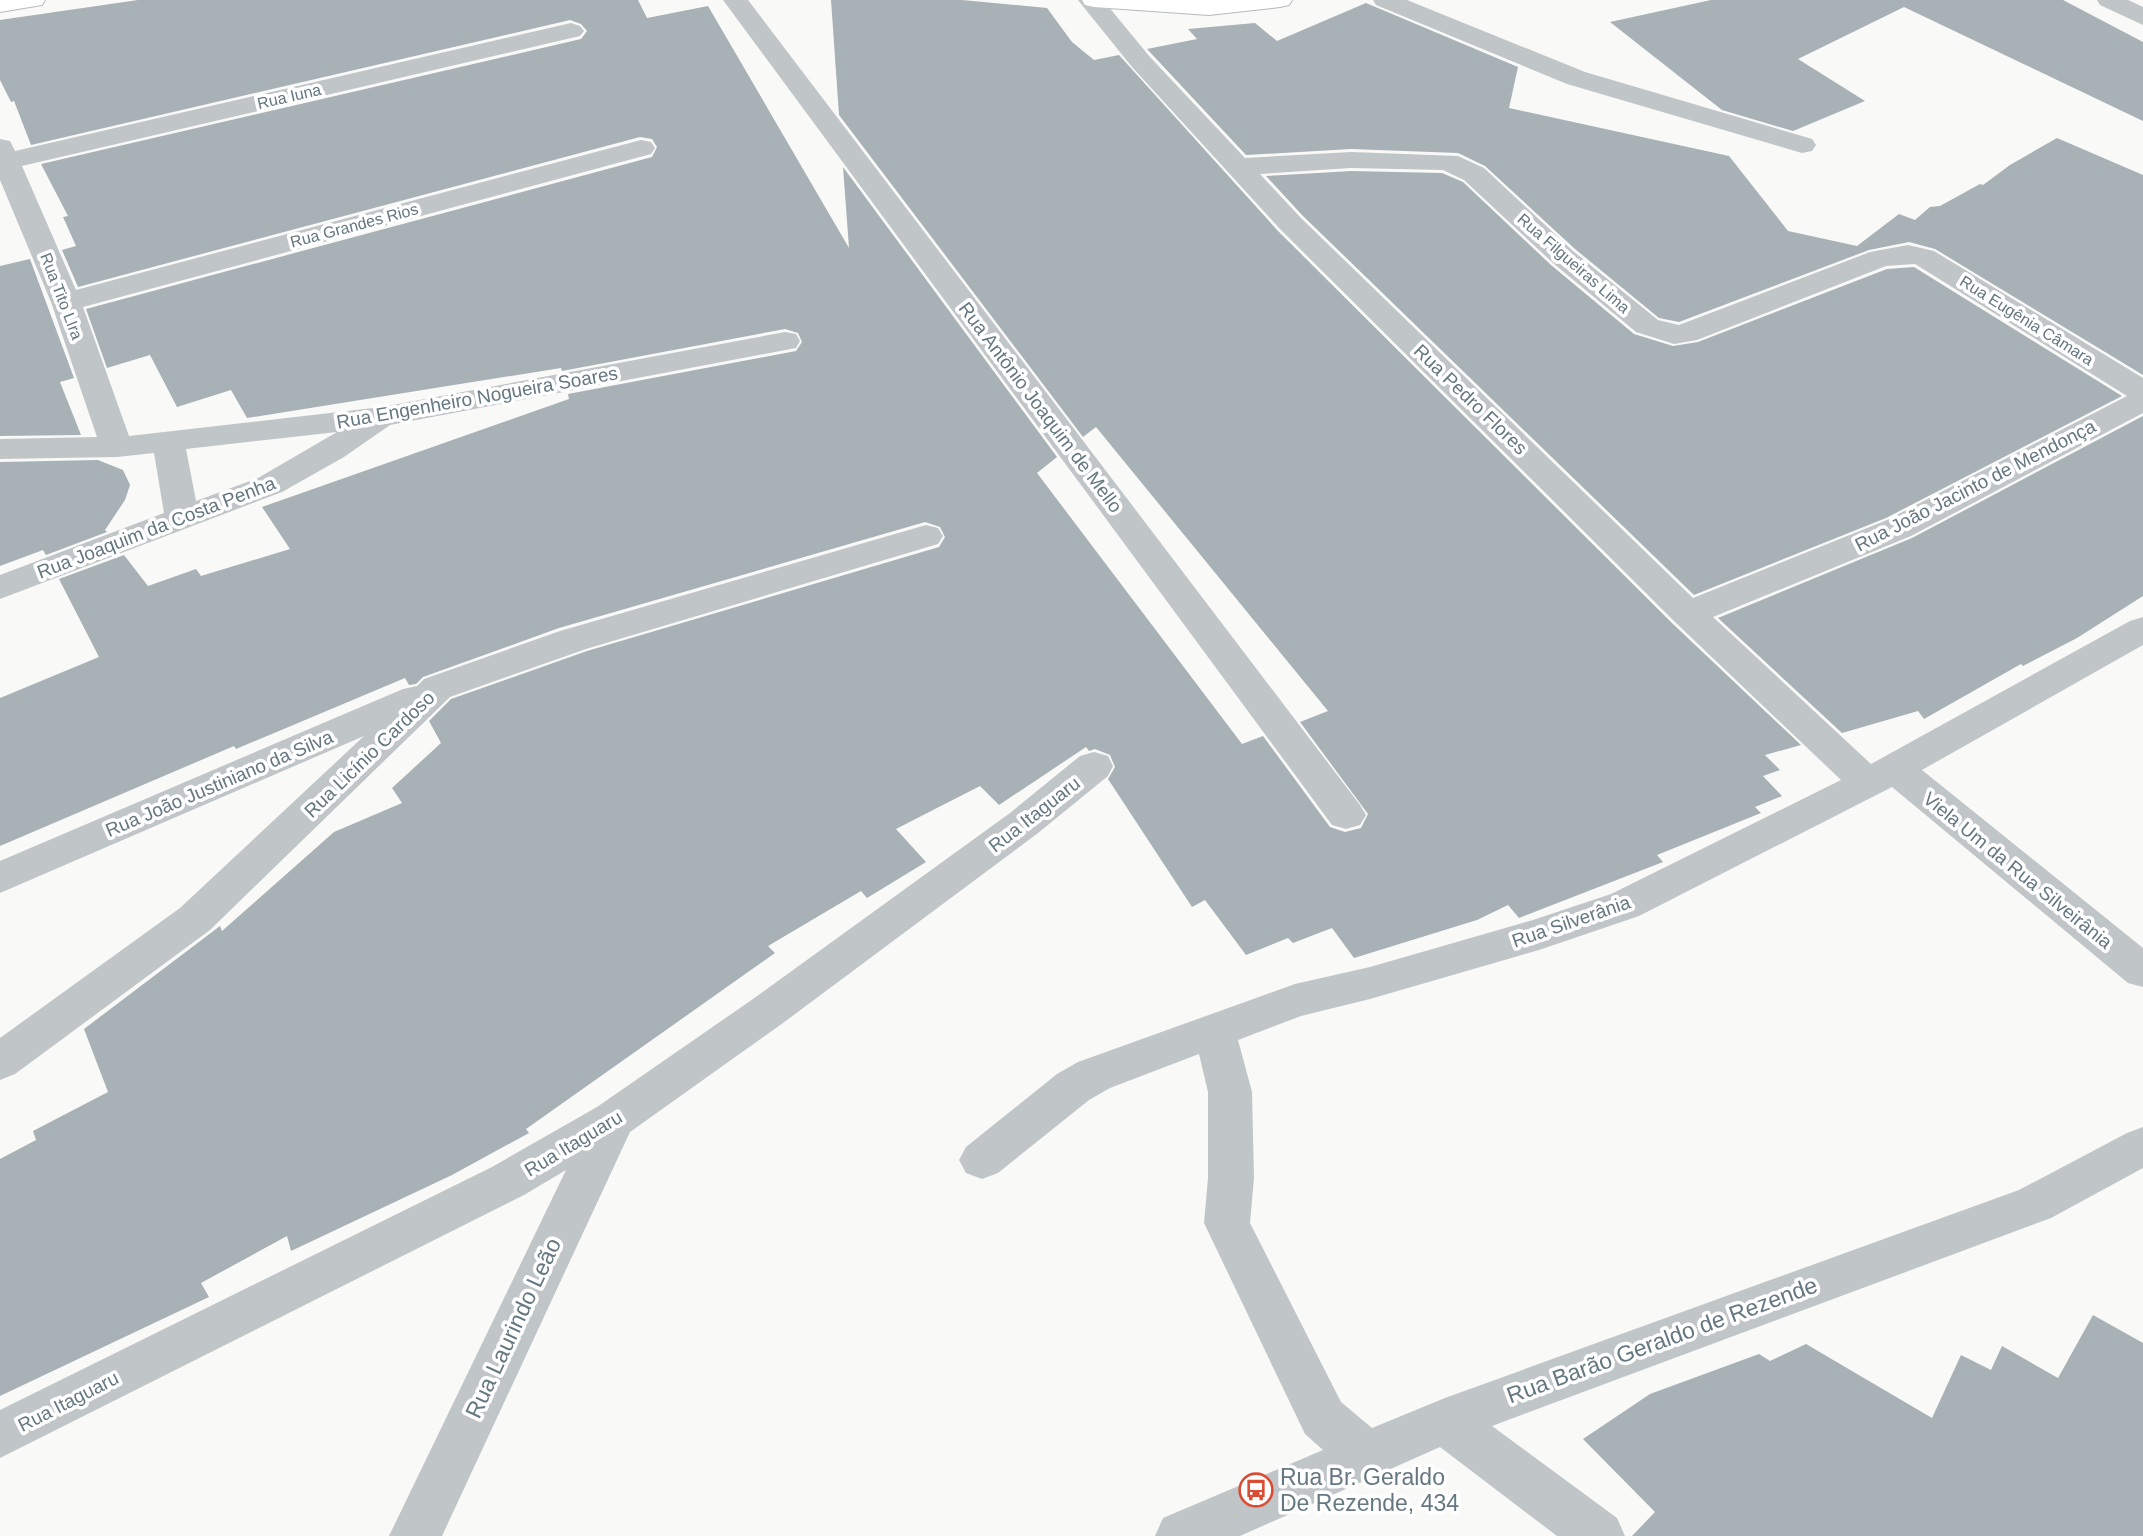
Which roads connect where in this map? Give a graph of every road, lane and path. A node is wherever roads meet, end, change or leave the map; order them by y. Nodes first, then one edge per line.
1 (33, 0) edge
2 (735, 0) edge
3 (1092, 0) edge
4 (1280, 0) edge
5 (1385, 0) edge
6 (2109, 0) edge
7 (0, 5) edge
8 (2143, 17) edge
9 (571, 31) dead end
10 (1802, 145) dead end
11 (641, 148) dead end
12 (3, 154) edge
13 (1237, 167) junction
14 (1908, 254) joint
15 (66, 302) junction
16 (785, 341) dead end
17 (2143, 393) edge
18 (2143, 400) edge
19 (382, 417) junction
20 (168, 441) junction
21 (117, 447) junction
22 (0, 449) edge
23 (182, 518) junction
24 (926, 536) dead end
25 (0, 588) edge
26 (1688, 614) junction
27 (2143, 629) edge
28 (437, 688) junction
29 (1094, 766) dead end
30 (1881, 776) junction
31 (1346, 815) dead end
32 (0, 878) edge
33 (2143, 971) edge
34 (1214, 1029) junction
35 (0, 1062) edge
36 (613, 1120) junction
37 (2143, 1146) edge
38 (982, 1160) dead end
39 (1445, 1421) junction
40 (0, 1435) edge
41 (1366, 1455) junction
42 (415, 1536) edge
43 (1181, 1536) edge
44 (1599, 1536) edge

1 - 7 main road
2 - 31 street, Rua Antônio Joaquim de Mello
3 - 4 main road
3 - 13 street, Rua Pedro Flores
5 - 10 street
6 - 8 street
9 - 12 street, Rua Iuna
11 - 15 street, Rua Grandes Rios
12 - 15 street, Rua Tito LIra
13 - 14 street, Rua Filgueiras Lima
13 - 26 street, Rua Pedro Flores
14 - 17 street, Rua Eugênia Câmara
15 - 21 street, Rua Tito LIra
16 - 19 street, Rua Engenheiro Nogueira Soares
18 - 26 street, Rua João Jacinto de Mendonça
19 - 20 street, Rua Engenheiro Nogueira Soares
19 - 23 street, Rua Joaquim da Costa Penha
20 - 21 street, Rua Engenheiro Nogueira Soares
20 - 23 street
21 - 22 street, Rua Engenheiro Nogueira Soares
23 - 25 street, Rua Joaquim da Costa Penha
24 - 28 street, Rua Licínio Cardoso
26 - 30 street, Rua Pedro Flores
27 - 30 street, Rua Silverânia
28 - 32 street, Rua João Justiniano da Silva
28 - 35 street, Rua Licínio Cardoso
29 - 36 street, Rua Itaguaru
30 - 33 street, Viela Um da Rua Silveirânia
30 - 34 street, Rua Silverânia
34 - 38 street, Rua Silverânia
34 - 41 street
36 - 40 street, Rua Itaguaru
36 - 42 street, Rua Laurindo Leão
37 - 39 street, Rua Barão Geraldo de Rezende
39 - 41 street, Rua Barão Geraldo de Rezende
39 - 44 street
41 - 43 street, Rua Barão Geraldo de Rezende

